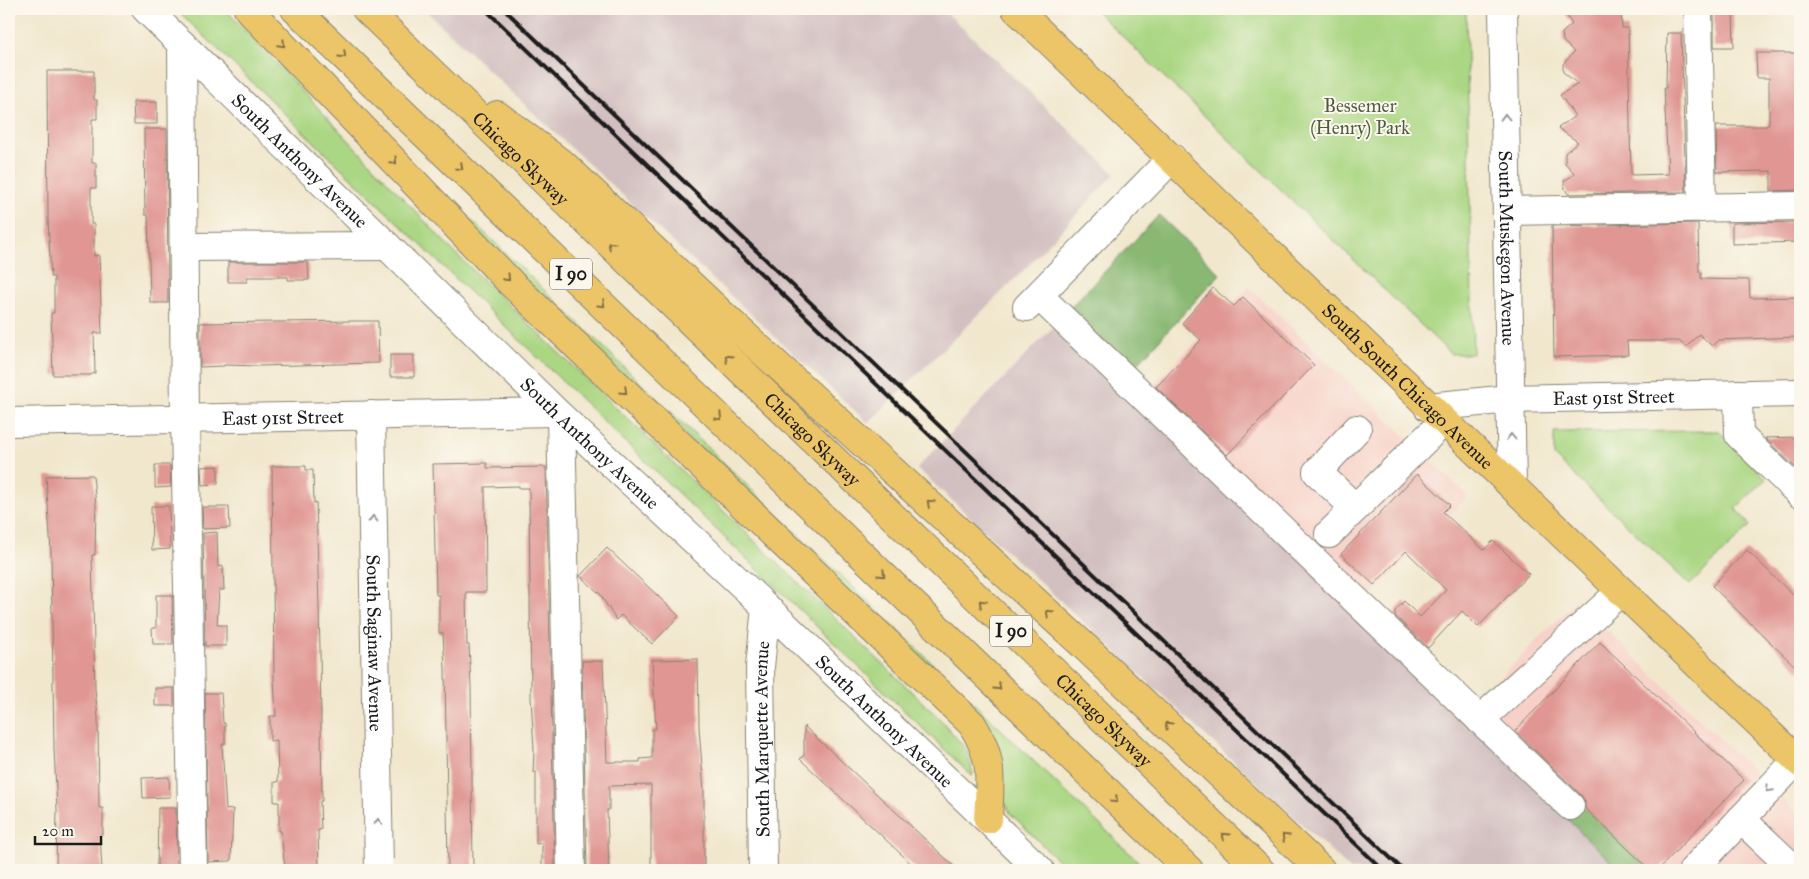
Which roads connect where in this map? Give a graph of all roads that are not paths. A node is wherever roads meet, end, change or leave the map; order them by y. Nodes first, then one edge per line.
1 (146, 9) edge
2 (248, 9) edge
3 (295, 9) edge
4 (366, 9) edge
5 (1016, 9) edge
6 (1503, 9) edge
7 (1698, 9) edge
8 (400, 42) junction
9 (182, 44) junction
10 (1172, 158) junction
11 (1800, 206) edge
12 (1702, 208) junction
13 (1507, 211) junction
14 (387, 246) junction
15 (184, 247) junction
16 (1800, 393) edge
17 (1738, 394) junction
18 (1510, 399) junction
19 (558, 414) junction
20 (1436, 414) junction
21 (370, 415) junction
22 (185, 419) junction
23 (9, 422) edge
24 (1357, 429) dead end
25 (1512, 486) junction
26 (1800, 494) edge
27 (1355, 508) junction
28 (1329, 534) dead end
29 (1621, 591) junction
30 (766, 607) junction
31 (1480, 720) junction
32 (1799, 762) edge
33 (1570, 806) dead end
34 (988, 819) junction
35 (1741, 819) junction
36 (193, 870) edge
37 (379, 870) edge
38 (571, 870) edge
39 (763, 870) edge
40 (1040, 870) edge
41 (1189, 870) edge
42 (1260, 870) edge
43 (1321, 870) edge
44 (1694, 870) edge
45 (1795, 870) edge

1 - 9 street, South Anthony Avenue
2 -> 34 main road
3 -> 41 main road, I 90
4 - 8 main road, Chicago Skyway / I 90
5 - 10 main road, South South Chicago Avenue
13 -> 6 street, South Muskegon Avenue
7 - 12 street
42 -> 8 main road, Chicago Skyway / I 90
43 -> 8 main road
9 - 14 street, South Anthony Avenue
9 - 15 street
10 - 20 main road, South South Chicago Avenue
10 - 31 street
11 - 12 street
12 - 13 street
13 - 18 street, South Muskegon Avenue
14 - 15 street
14 - 19 street, South Anthony Avenue
15 - 22 street
16 - 17 street, East 91st Street
17 - 18 street, East 91st Street
17 - 26 street
18 - 20 street, East 91st Street
25 -> 18 street, South Muskegon Avenue
19 - 21 street, East 91st Street
19 - 30 street, South Anthony Avenue
19 - 38 street
20 - 25 main road, South South Chicago Avenue
20 - 27 street
21 - 22 street, East 91st Street
37 -> 21 street, South Saginaw Avenue
22 - 23 street, East 91st Street
22 - 36 street
24 - 27 street
25 - 29 main road, South South Chicago Avenue
27 - 28 street
29 - 31 street
29 - 32 main road, South South Chicago Avenue
30 - 34 street, South Anthony Avenue
30 - 39 street, South Marquette Avenue
31 - 33 street
32 -> 35 street
34 - 40 street, South Anthony Avenue
35 - 44 street
35 - 45 street

